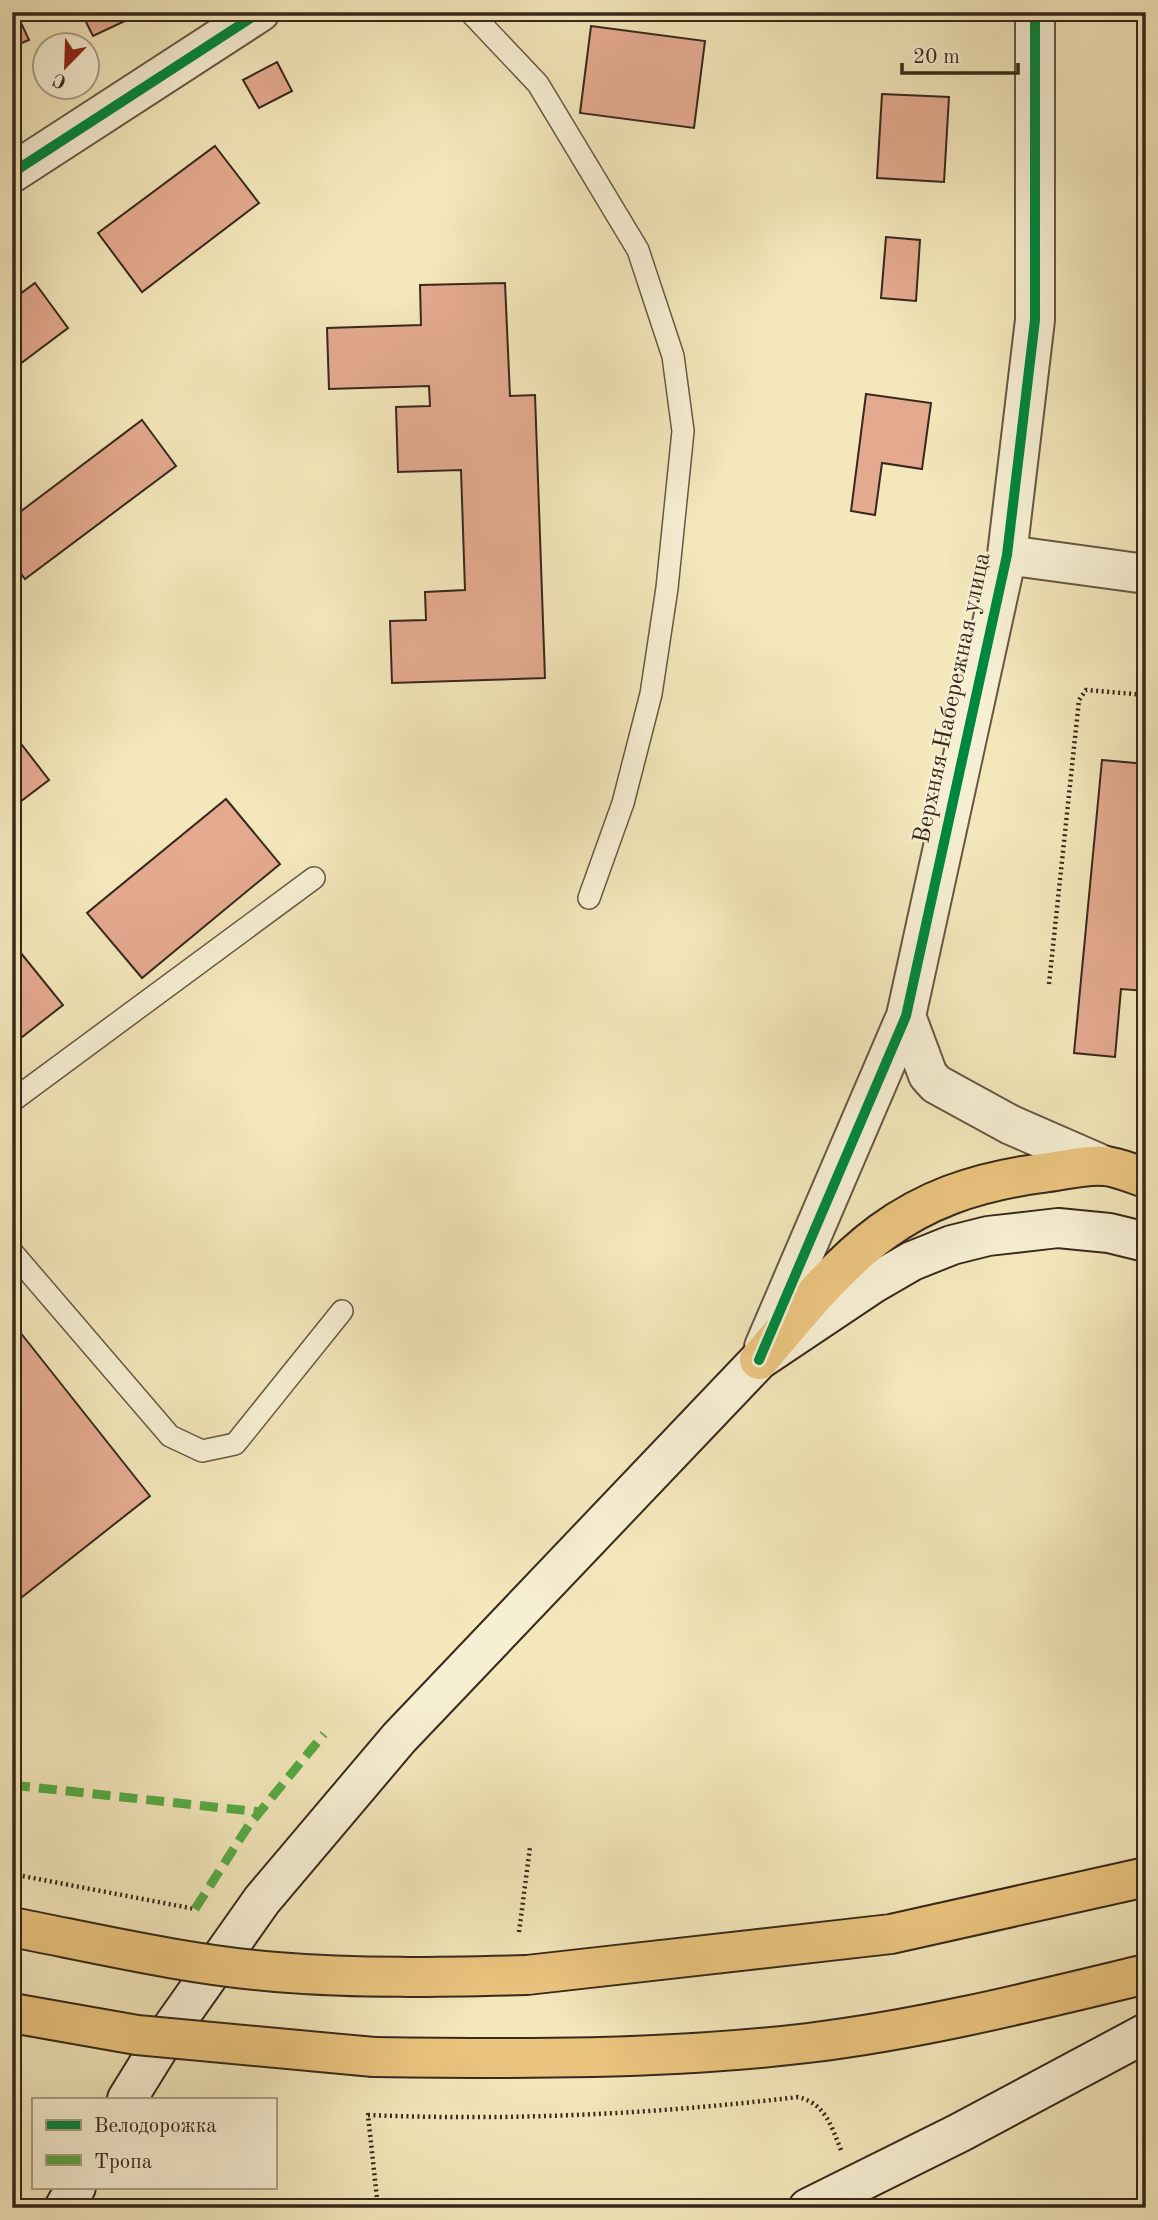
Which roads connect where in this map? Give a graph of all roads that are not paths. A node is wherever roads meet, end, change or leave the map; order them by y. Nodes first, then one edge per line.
1 (260, 12) edge
2 (470, 12) edge
3 (1035, 12) edge
4 (14, 167) edge
5 (1007, 555) junction
6 (1146, 574) edge
7 (314, 878) dead end
8 (589, 898) dead end
9 (906, 1016) junction
10 (12, 1101) edge
11 (1105, 1166) junction
12 (1146, 1178) edge
13 (1146, 1242) edge
14 (12, 1252) edge
15 (342, 1311) dead end
16 (759, 1360) junction
17 (1144, 1877) edge
18 (12, 1927) edge
19 (1146, 1974) edge
20 (12, 2013) edge
21 (1146, 2033) edge
22 (128, 2098) edge
23 (75, 2188) edge
24 (64, 2208) edge
25 (808, 2208) edge

1 - 4 street
2 - 8 lane
3 - 5 street, Верхняя Набережная улица
5 - 6 street, Верхняя Набережная улица
5 - 9 street, Верхняя Набережная улица
7 - 10 lane
9 - 11 street
9 - 16 street, Верхняя Набережная улица
11 - 12 main road
11 - 16 main road
13 - 16 street
14 - 15 lane
16 - 22 street
17 - 18 main road, bridge
19 - 20 main road, bridge
21 - 25 street
23 - 24 street

